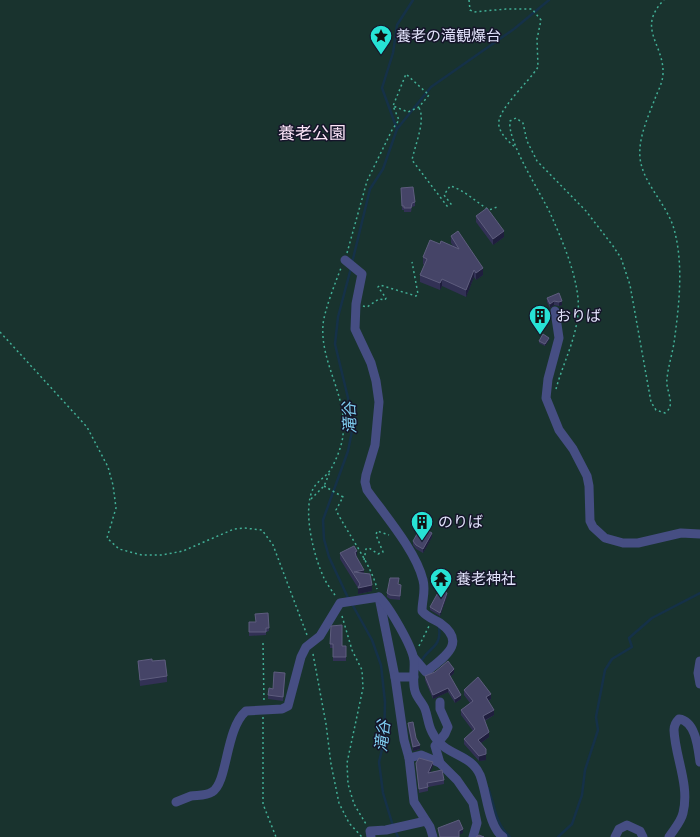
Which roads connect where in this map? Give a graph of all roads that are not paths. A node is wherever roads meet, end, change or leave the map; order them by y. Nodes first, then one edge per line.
1 (345, 260) road end
2 (555, 311) dead end
3 (700, 534) edge
4 (379, 597) junction
5 (414, 658) junction
6 (700, 661) edge
7 (396, 677) junction
8 (414, 677) junction
9 (700, 684) edge
10 (440, 702) dead end
11 (438, 741) junction
12 (423, 756) junction
13 (409, 758) junction
14 (700, 762) edge
15 (440, 763) junction
16 (176, 802) dead end
17 (426, 821) junction
18 (370, 834) edge
19 (432, 837) edge
20 (473, 837) edge
21 (503, 837) edge
22 (614, 837) edge
23 (643, 837) edge
24 (669, 837) edge

1 - 5 street
2 - 3 street
4 - 5 street
4 - 7 street
4 - 16 street
5 - 8 street
6 - 9 street
7 - 8 street
7 - 13 street
8 - 11 street
10 - 11 street
11 - 12 street
11 - 15 street
11 - 21 street
12 - 13 street
12 - 15 street
13 - 17 street
14 - 24 street
15 - 20 street
17 - 18 street
17 - 19 street
22 - 23 street

